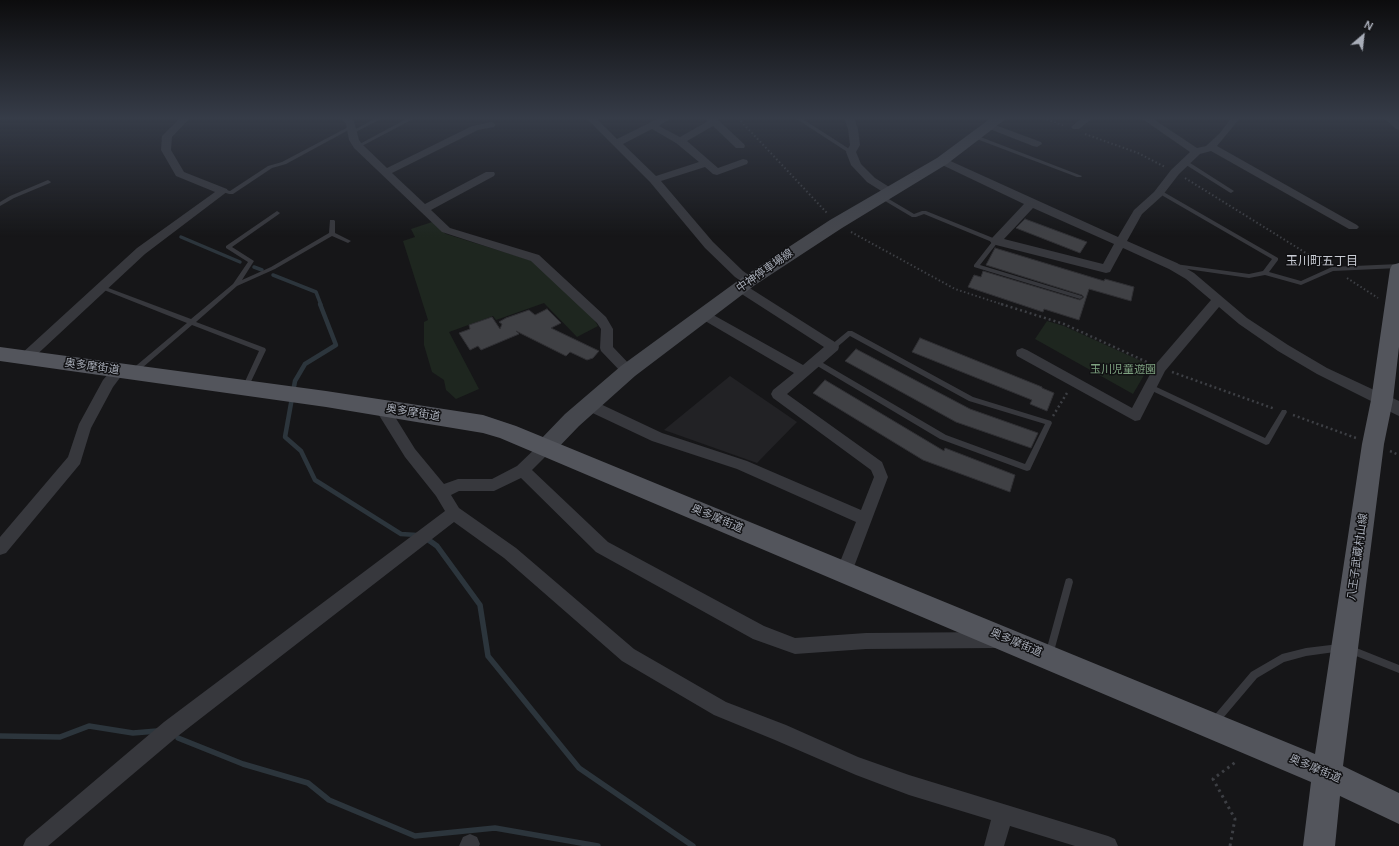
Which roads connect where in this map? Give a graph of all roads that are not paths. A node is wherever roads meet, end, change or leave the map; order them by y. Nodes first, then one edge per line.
1 (170, 157) edge
2 (295, 157) edge
3 (370, 157) edge
4 (415, 157) edge
5 (631, 157) edge
6 (699, 157) edge
7 (853, 157) edge
8 (947, 157) edge
9 (1030, 157) edge
10 (1190, 157) edge
11 (1230, 157) edge
12 (942, 161) junction
13 (1185, 162) junction
14 (706, 163) junction
15 (739, 167) dead end
16 (386, 172) junction
17 (490, 174) dead end
18 (1079, 176) dead end
19 (654, 180) junction
20 (48, 182) dead end
21 (223, 191) junction
22 (1232, 191) dead end
23 (1160, 192) junction
24 (886, 195) junction
25 (1031, 203) junction
26 (0, 204) edge
27 (425, 209) junction
28 (277, 213) dead end
29 (332, 221) dead end
30 (1353, 227) dead end
31 (332, 234) junction
32 (348, 241) dead end
33 (996, 241) junction
34 (1120, 243) junction
35 (1173, 266) junction
36 (1399, 266) edge
37 (1399, 269) edge
38 (1265, 273) junction
39 (235, 285) junction
40 (745, 285) junction
41 (101, 287) junction
42 (1080, 297) dead end
43 (1218, 300) junction
44 (704, 315) junction
45 (192, 322) junction
46 (833, 347) junction
47 (1022, 353) dead end
48 (0, 354) edge
49 (25, 358) junction
50 (816, 362) junction
51 (628, 371) junction
52 (125, 372) junction
53 (804, 372) junction
54 (1150, 387) junction
55 (244, 389) junction
56 (589, 405) junction
57 (1390, 405) edge
58 (382, 408) junction
59 (1284, 412) road end
60 (546, 447) junction
61 (522, 470) junction
62 (442, 492) junction
63 (454, 513) junction
64 (865, 520) junction
65 (0, 548) edge
66 (844, 572) junction
67 (1069, 582) dead end
68 (1009, 640) junction
69 (1346, 647) junction
70 (1049, 657) junction
71 (1399, 670) edge
72 (1211, 726) junction
73 (1327, 774) junction
74 (1399, 808) edge
75 (1003, 814) junction
76 (33, 846) edge
77 (994, 846) edge
78 (1108, 846) edge
79 (1318, 846) edge

1 - 21 street
2 - 21 lane
3 - 16 street
4 - 16 street
5 - 19 street
6 - 14 street
7 - 24 street
8 - 12 main road, 中神停車場線
9 - 18 lane
10 - 13 street
11 - 30 street
12 - 24 main road, 中神停車場線
12 - 25 street
13 - 22 lane
13 - 23 street
14 - 15 street
14 - 19 street
16 - 27 street
17 - 27 street
19 - 40 street
20 - 26 lane
21 - 41 street
23 - 34 street
23 - 38 lane
24 - 33 lane
24 - 40 main road, 中神停車場線
25 - 33 street
25 - 34 street
27 - 51 street
28 - 39 lane
29 - 31 lane
31 - 32 lane
31 - 39 lane
33 - 34 street
33 - 42 lane
34 - 35 street
35 - 38 lane
35 - 43 street
36 - 38 lane
37 - 57 main road, 八王子武蔵村山線
39 - 45 lane
40 - 44 main road, 中神停車場線
40 - 46 street
41 - 45 lane
41 - 49 street
43 - 54 street
43 - 57 street
44 - 51 main road, 中神停車場線
44 - 53 street
45 - 52 lane
45 - 55 lane
46 - 50 street
46 - 50 lane
47 - 54 street
48 - 49 main road, 奥多摩街道
49 - 52 main road, 奥多摩街道
50 - 53 street
51 - 56 main road, 中神停車場線
52 - 55 main road, 奥多摩街道
52 - 65 street
53 - 64 street
54 - 59 lane
55 - 58 main road, 奥多摩街道
56 - 60 main road, 中神停車場線
56 - 64 street
57 - 69 main road, 八王子武蔵村山線
58 - 60 main road, 奥多摩街道
58 - 62 street
60 - 61 street
60 - 66 main road, 奥多摩街道
61 - 62 street
61 - 68 street
62 - 63 street
63 - 75 street
63 - 76 street
64 - 66 street
66 - 68 main road, 奥多摩街道
67 - 70 lane
68 - 70 main road, 奥多摩街道
69 - 71 lane
69 - 72 lane
69 - 73 main road, 八王子武蔵村山線
70 - 72 main road, 奥多摩街道
72 - 73 main road, 奥多摩街道
73 - 74 main road, 奥多摩街道
73 - 79 main road, 八王子武蔵村山線
75 - 77 street
75 - 78 street

